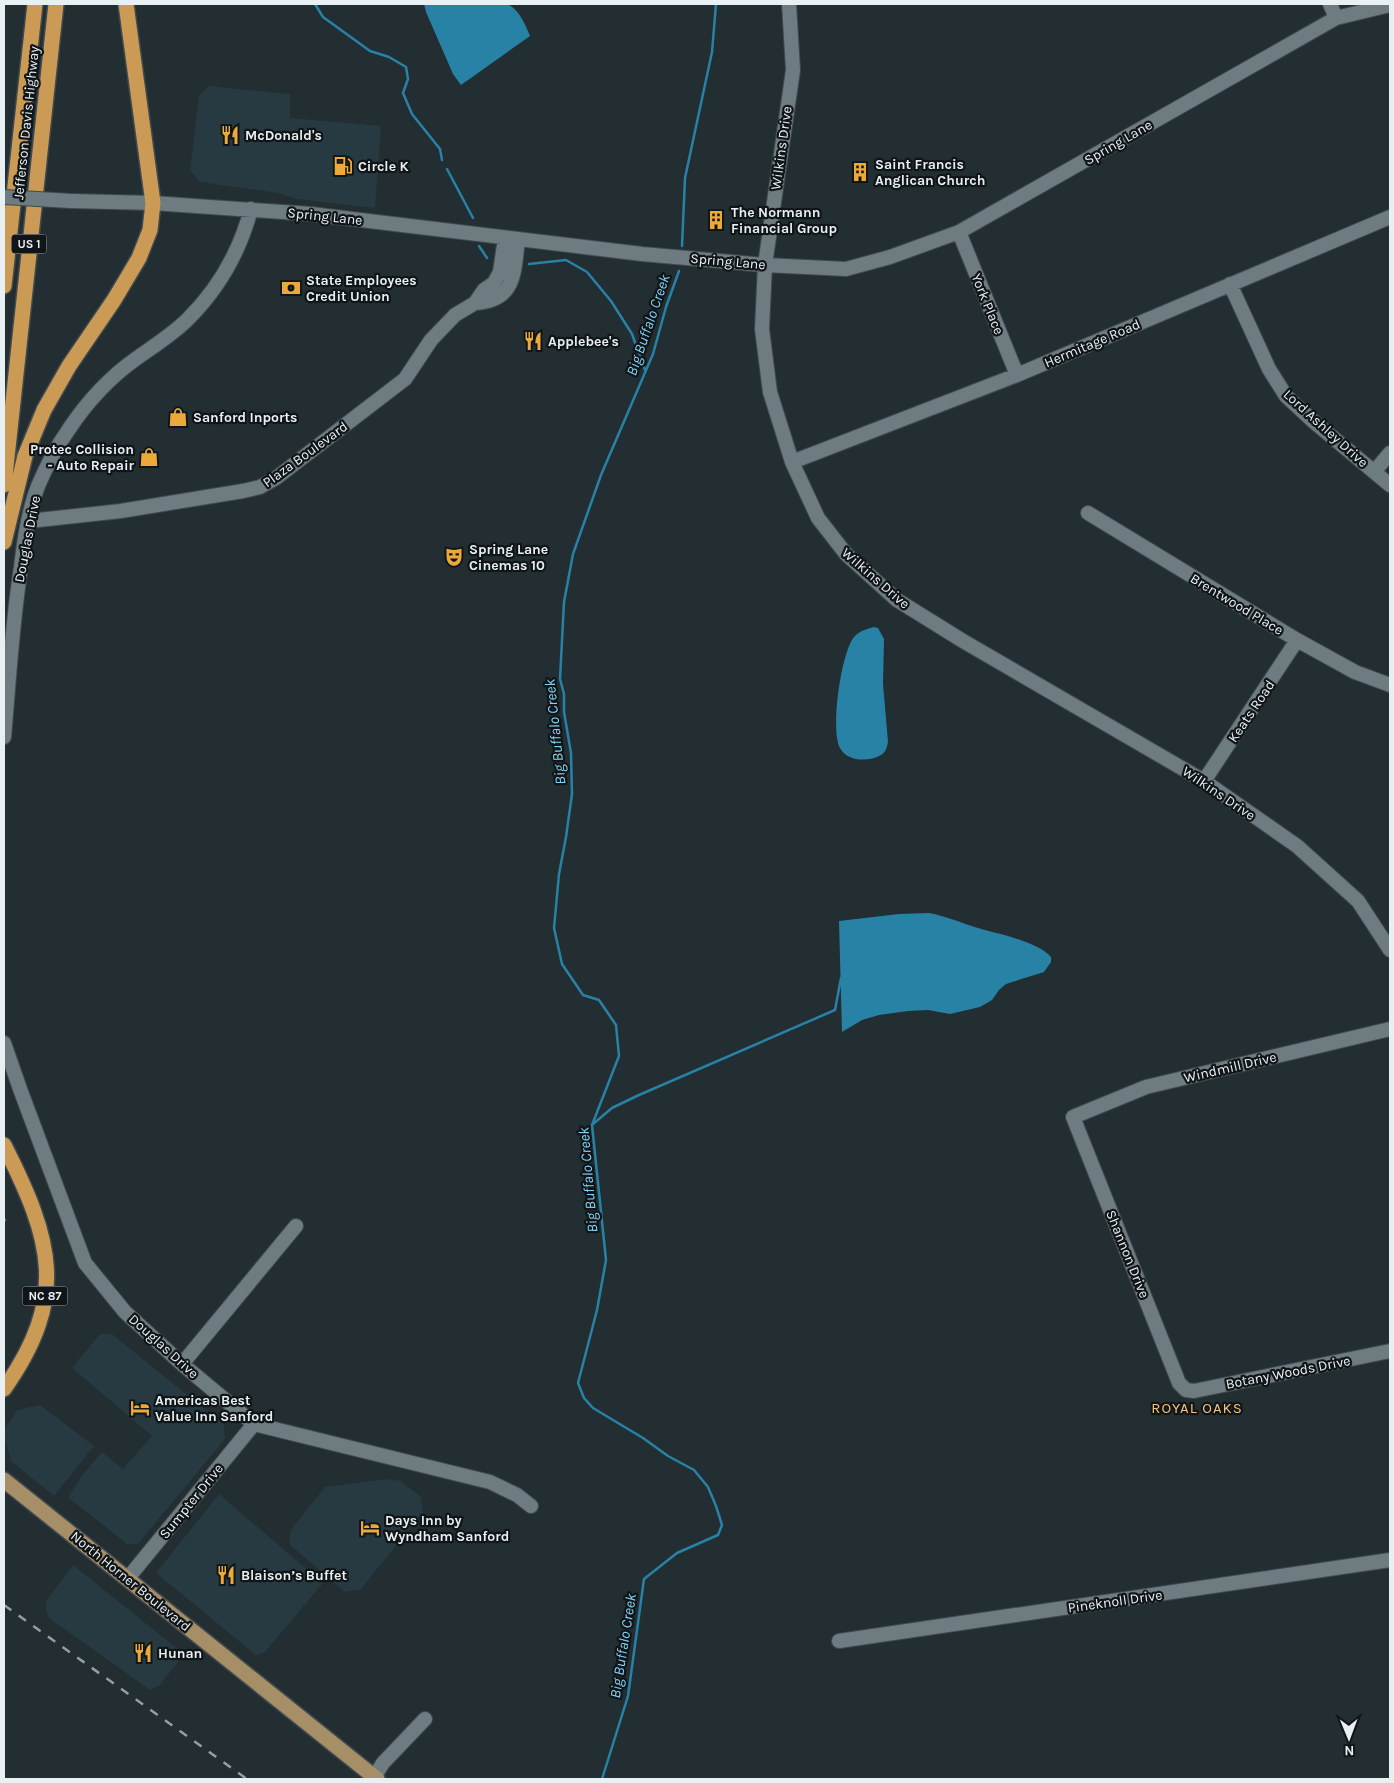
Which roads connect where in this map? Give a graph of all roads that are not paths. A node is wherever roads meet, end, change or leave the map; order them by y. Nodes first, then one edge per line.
1 (35, 4) edge
2 (56, 4) edge
3 (126, 4) edge
4 (789, 4) edge
5 (1330, 4) edge
6 (1390, 5) edge
7 (1336, 18) junction
8 (4, 197) edge
9 (154, 203) junction
10 (251, 209) junction
11 (1390, 217) edge
12 (960, 232) junction
13 (511, 239) junction
14 (765, 265) junction
15 (1230, 284) junction
16 (4, 286) edge
17 (1017, 375) junction
18 (1390, 453) edge
19 (792, 462) junction
20 (1374, 472) junction
21 (4, 485) edge
22 (1390, 485) edge
23 (1088, 513) dead end
24 (29, 521) junction
25 (4, 542) edge
26 (1297, 640) junction
27 (1390, 685) edge
28 (4, 737) edge
29 (1204, 781) junction
30 (1390, 950) edge
31 (1390, 1030) edge
32 (4, 1043) edge
33 (1073, 1117) joint
34 (4, 1146) edge
35 (4, 1165) edge
36 (26, 1196) junction
37 (296, 1226) dead end
38 (1390, 1351) edge
39 (182, 1364) junction
40 (4, 1390) edge
41 (1186, 1390) joint
42 (254, 1424) junction
43 (4, 1480) edge
44 (531, 1506) dead end
45 (1390, 1560) edge
46 (128, 1578) junction
47 (839, 1641) dead end
48 (425, 1719) dead end
49 (377, 1778) edge

1 - 16 highway, Jefferson Davis Highway / US 1
2 - 21 highway, Jefferson Davis Highway / US 1
3 - 9 highway
4 - 14 street, Wilkins Drive
5 - 7 street
6 - 7 street, Spring Lane
7 - 12 street, Spring Lane
8 - 9 street, Spring Lane, bridge
9 - 10 street, Spring Lane
9 - 25 highway
10 - 13 street, Spring Lane
10 - 24 street, Douglas Drive
11 - 15 street, Hermitage Road
12 - 14 street, Spring Lane
12 - 17 street, York Place
13 - 14 street, Spring Lane
13 - 24 street, Plaza Boulevard
14 - 19 street, Wilkins Drive
15 - 17 street, Hermitage Road
15 - 20 street, Lord Ashley Drive
17 - 19 street, Hermitage Road
18 - 20 street
19 - 29 street, Wilkins Drive
20 - 22 street, Lord Ashley Drive
23 - 26 street, Brentwood Place
24 - 28 street, Douglas Drive
26 - 27 street, Brentwood Place
26 - 29 street, Keats Road
29 - 30 street, Wilkins Drive
31 - 33 street, Windmill Drive
32 - 39 street, Douglas Drive
33 - 41 street, Shannon Drive
34 - 36 highway
35 - 36 highway, NC 87
36 - 40 highway, NC 87
37 - 39 street
38 - 41 street, Botany Woods Drive
39 - 42 street, Douglas Drive
42 - 44 street, Douglas Drive
42 - 46 street, Sumpter Drive
43 - 46 main road, North Horner Boulevard
45 - 47 street, Pineknoll Drive
46 - 49 main road, North Horner Boulevard
48 - 49 street

